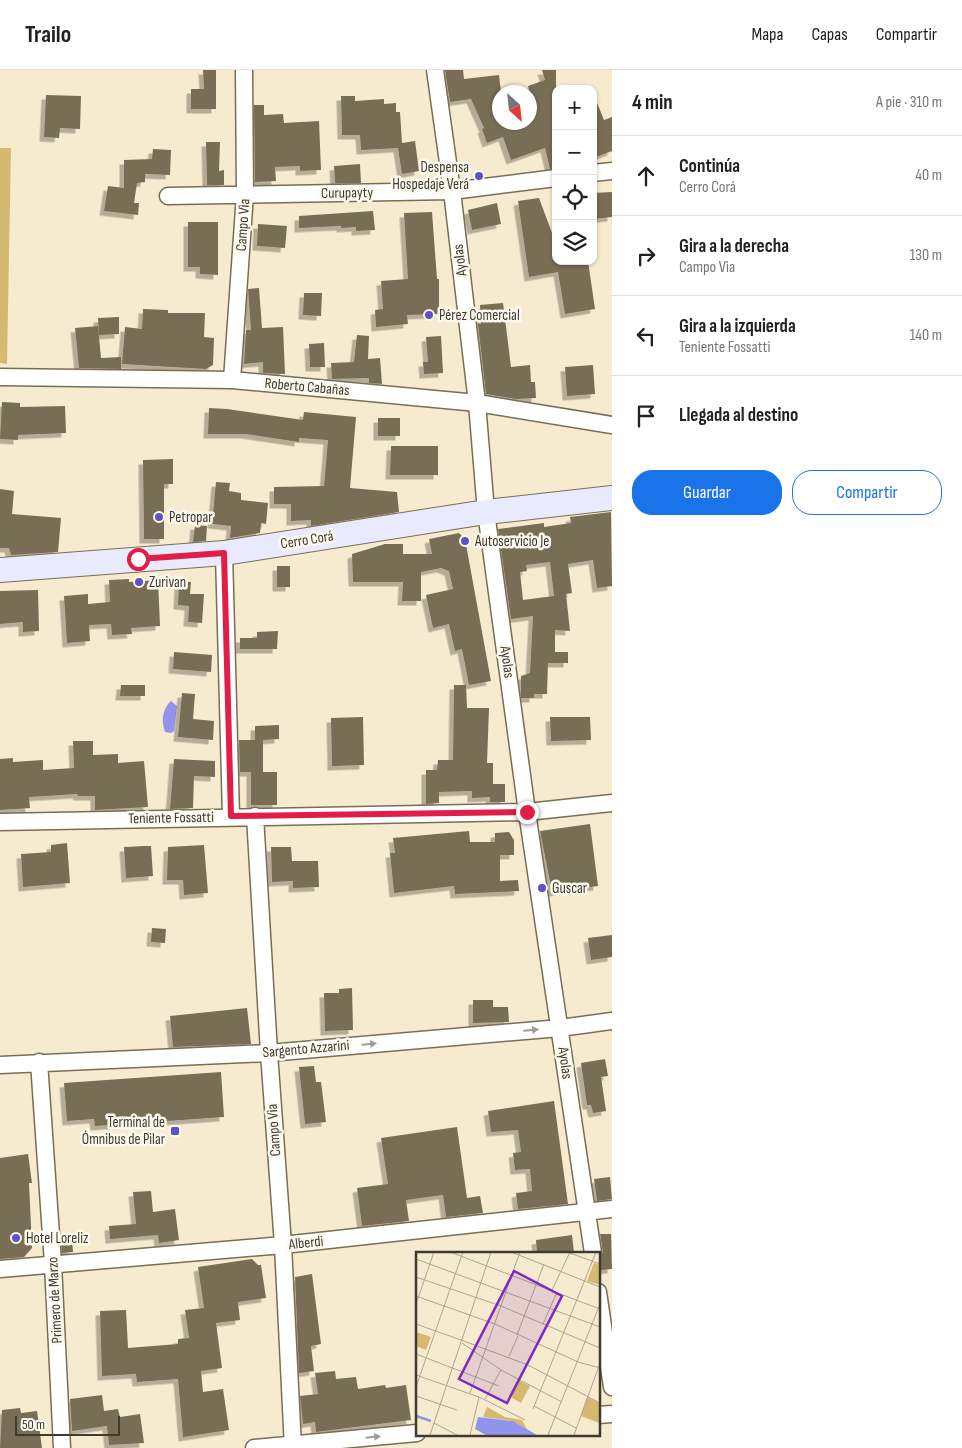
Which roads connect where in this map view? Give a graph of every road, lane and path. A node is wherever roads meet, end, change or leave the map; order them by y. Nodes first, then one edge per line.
1 (244, 70) edge
2 (435, 70) edge
3 (612, 171) edge
4 (597, 173) edge
5 (552, 178) edge
6 (452, 191) junction
7 (245, 194) junction
8 (168, 196) dead end
9 (0, 377) edge
10 (232, 380) junction
11 (477, 403) junction
12 (612, 425) edge
13 (612, 498) edge
14 (486, 512) junction
15 (224, 553) junction
16 (0, 570) edge
17 (612, 802) edge
18 (527, 812) junction
19 (231, 816) junction
20 (255, 816) junction
21 (0, 822) edge
22 (612, 1021) edge
23 (560, 1028) junction
24 (269, 1053) junction
25 (39, 1062) junction
26 (0, 1065) edge
27 (612, 1209) edge
28 (587, 1212) junction
29 (283, 1245) junction
30 (593, 1252) edge
31 (53, 1264) junction
32 (0, 1269) edge
33 (600, 1306) edge
34 (612, 1387) edge
35 (416, 1433) edge
36 (293, 1447) edge
37 (62, 1448) edge
38 (254, 1448) edge

1 - 7 street, Campo Vìa
2 - 6 street, Ayolas
3 - 4 street
5 - 6 street, Curupayty
6 - 7 street, Curupayty
6 - 11 street, Ayolas
7 - 8 street, Curupayty
7 - 10 street, Campo Vìa
9 - 10 street, Roberto Cabañas
10 - 11 street, Roberto Cabañas
11 - 12 street, Roberto Cabañas
11 - 14 street, Ayolas
13 - 14 street, Cerro Corá
14 - 15 street, Cerro Corá
14 - 18 street, Ayolas
15 - 16 street, Cerro Corá
15 - 19 street
17 - 18 street, Teniente Fossatti
18 - 20 street, Teniente Fossatti
18 - 23 street, Ayolas
19 - 20 street, Teniente Fossatti
19 - 21 street, Teniente Fossatti
20 - 24 street, Campo Vìa
22 - 23 street, Sargento Azzarini
24 -> 23 street, Sargento Azzarini
23 - 28 street, Ayolas
24 - 25 street, Sargento Azzarini
24 - 29 street, Campo Vìa
25 - 26 street, Sargento Azzarini
25 - 31 street, Primero de Marzo
27 - 28 street, Alberdi
28 - 29 street, Alberdi
28 - 30 street, Ayolas
29 - 31 street, Alberdi
29 - 36 street, Campo Vìa
31 - 32 street, Alberdi
31 - 37 street, Primero de Marzo
33 - 34 street
36 -> 35 street
36 - 38 street

